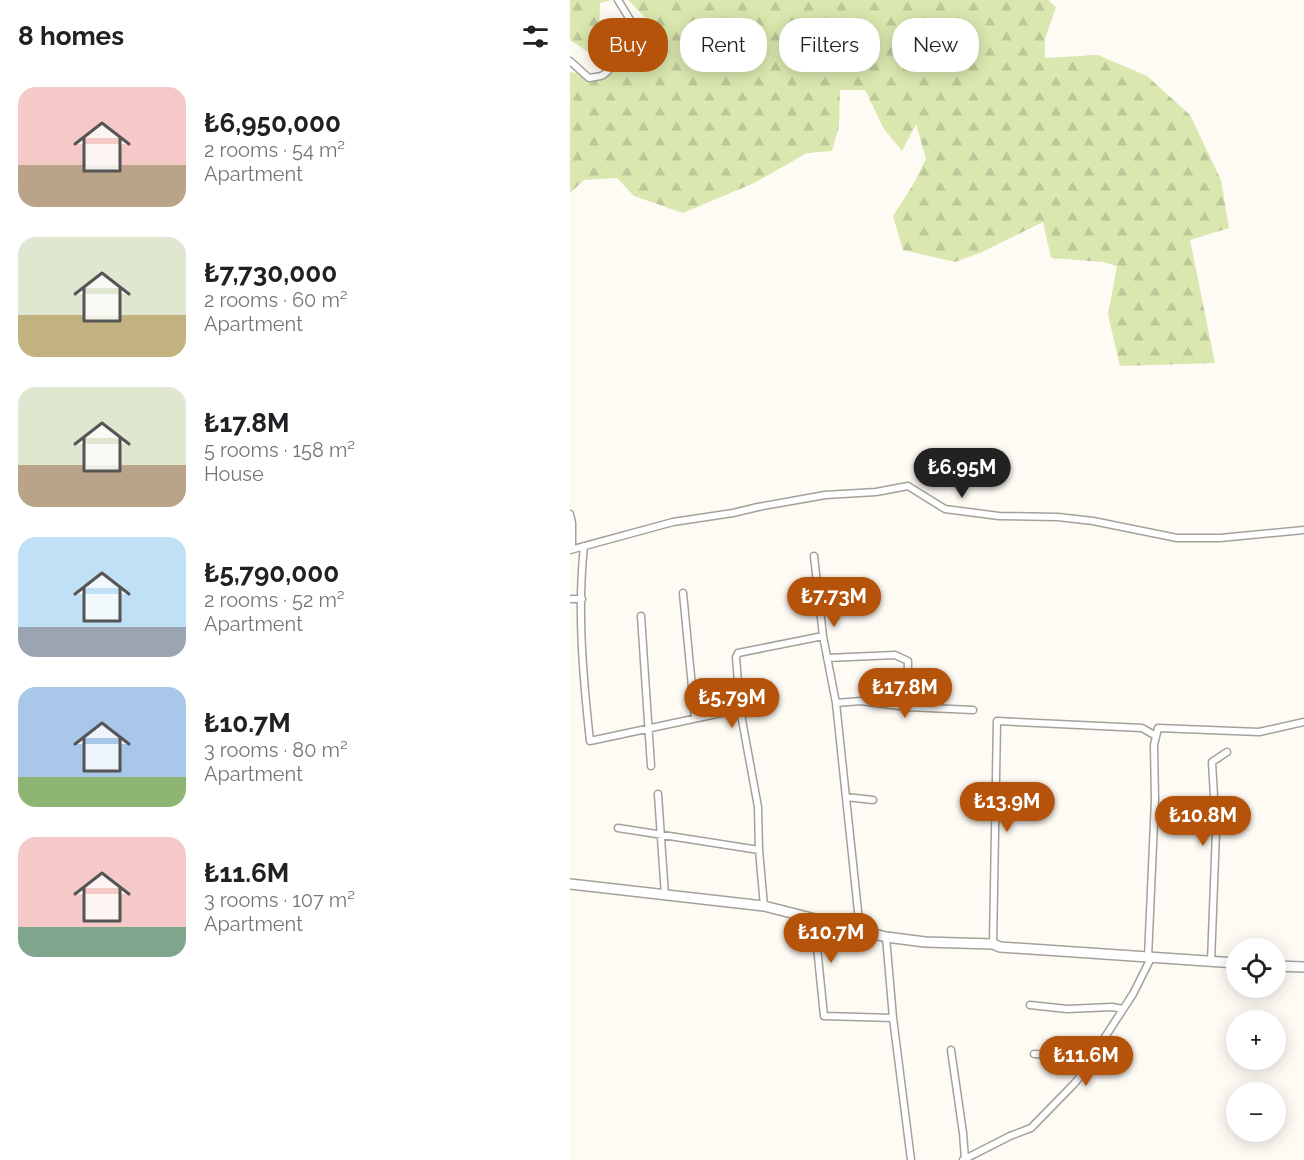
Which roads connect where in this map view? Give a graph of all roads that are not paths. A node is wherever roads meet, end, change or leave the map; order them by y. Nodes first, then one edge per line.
1 (618, 0) edge
2 (570, 60) edge
3 (570, 514) edge
4 (1304, 530) edge
5 (584, 546) junction
6 (571, 549) edge
7 (813, 556) dead end
8 (683, 593) dead end
9 (570, 599) edge
10 (582, 599) junction
11 (641, 616) dead end
12 (823, 636) junction
13 (827, 658) junction
14 (836, 703) junction
15 (907, 707) junction
16 (740, 709) junction
17 (974, 710) dead end
18 (695, 718) junction
19 (1304, 722) edge
20 (649, 728) junction
21 (1156, 736) junction
22 (1227, 752) dead end
23 (651, 766) dead end
24 (658, 794) dead end
25 (846, 798) junction
26 (873, 800) dead end
27 (618, 828) dead end
28 (662, 835) junction
29 (759, 850) junction
30 (570, 884) edge
31 (665, 896) junction
32 (764, 906) junction
33 (811, 917) junction
34 (860, 930) junction
35 (886, 937) junction
36 (993, 944) junction
37 (1149, 957) junction
38 (1211, 962) junction
39 (1226, 963) edge
40 (1286, 966) edge
41 (1304, 967) edge
42 (1030, 1005) dead end
43 (1123, 1009) junction
44 (893, 1018) junction
45 (951, 1050) dead end
46 (1034, 1054) dead end
47 (1092, 1062) junction
48 (910, 1160) edge
49 (964, 1160) edge

1 - 2 street
3 - 6 street
4 - 5 street
5 - 6 street
5 - 10 street
7 - 12 street
8 - 18 street
9 - 10 street
10 - 20 street
11 - 20 street
12 - 13 street
12 - 16 street
13 - 14 street
13 - 15 street
14 - 15 street
14 - 25 street
15 - 17 street
16 - 18 street
16 - 29 street
18 - 20 street
19 - 21 street
20 - 23 street
21 - 36 street
21 - 37 street
22 - 38 street
24 - 28 street
25 - 26 street
25 - 34 street
27 - 28 street
28 - 29 street
28 - 31 street
29 - 32 street
30 - 31 main road
31 - 32 main road
32 - 33 main road
33 - 34 main road
33 - 44 street
34 - 35 main road
35 - 36 main road
35 - 44 street
36 - 37 main road
37 - 38 main road
37 - 43 street
38 - 39 main road
40 - 41 main road
42 - 43 street
43 - 47 street
44 - 48 street
45 - 49 street
46 - 47 street
47 - 49 street

